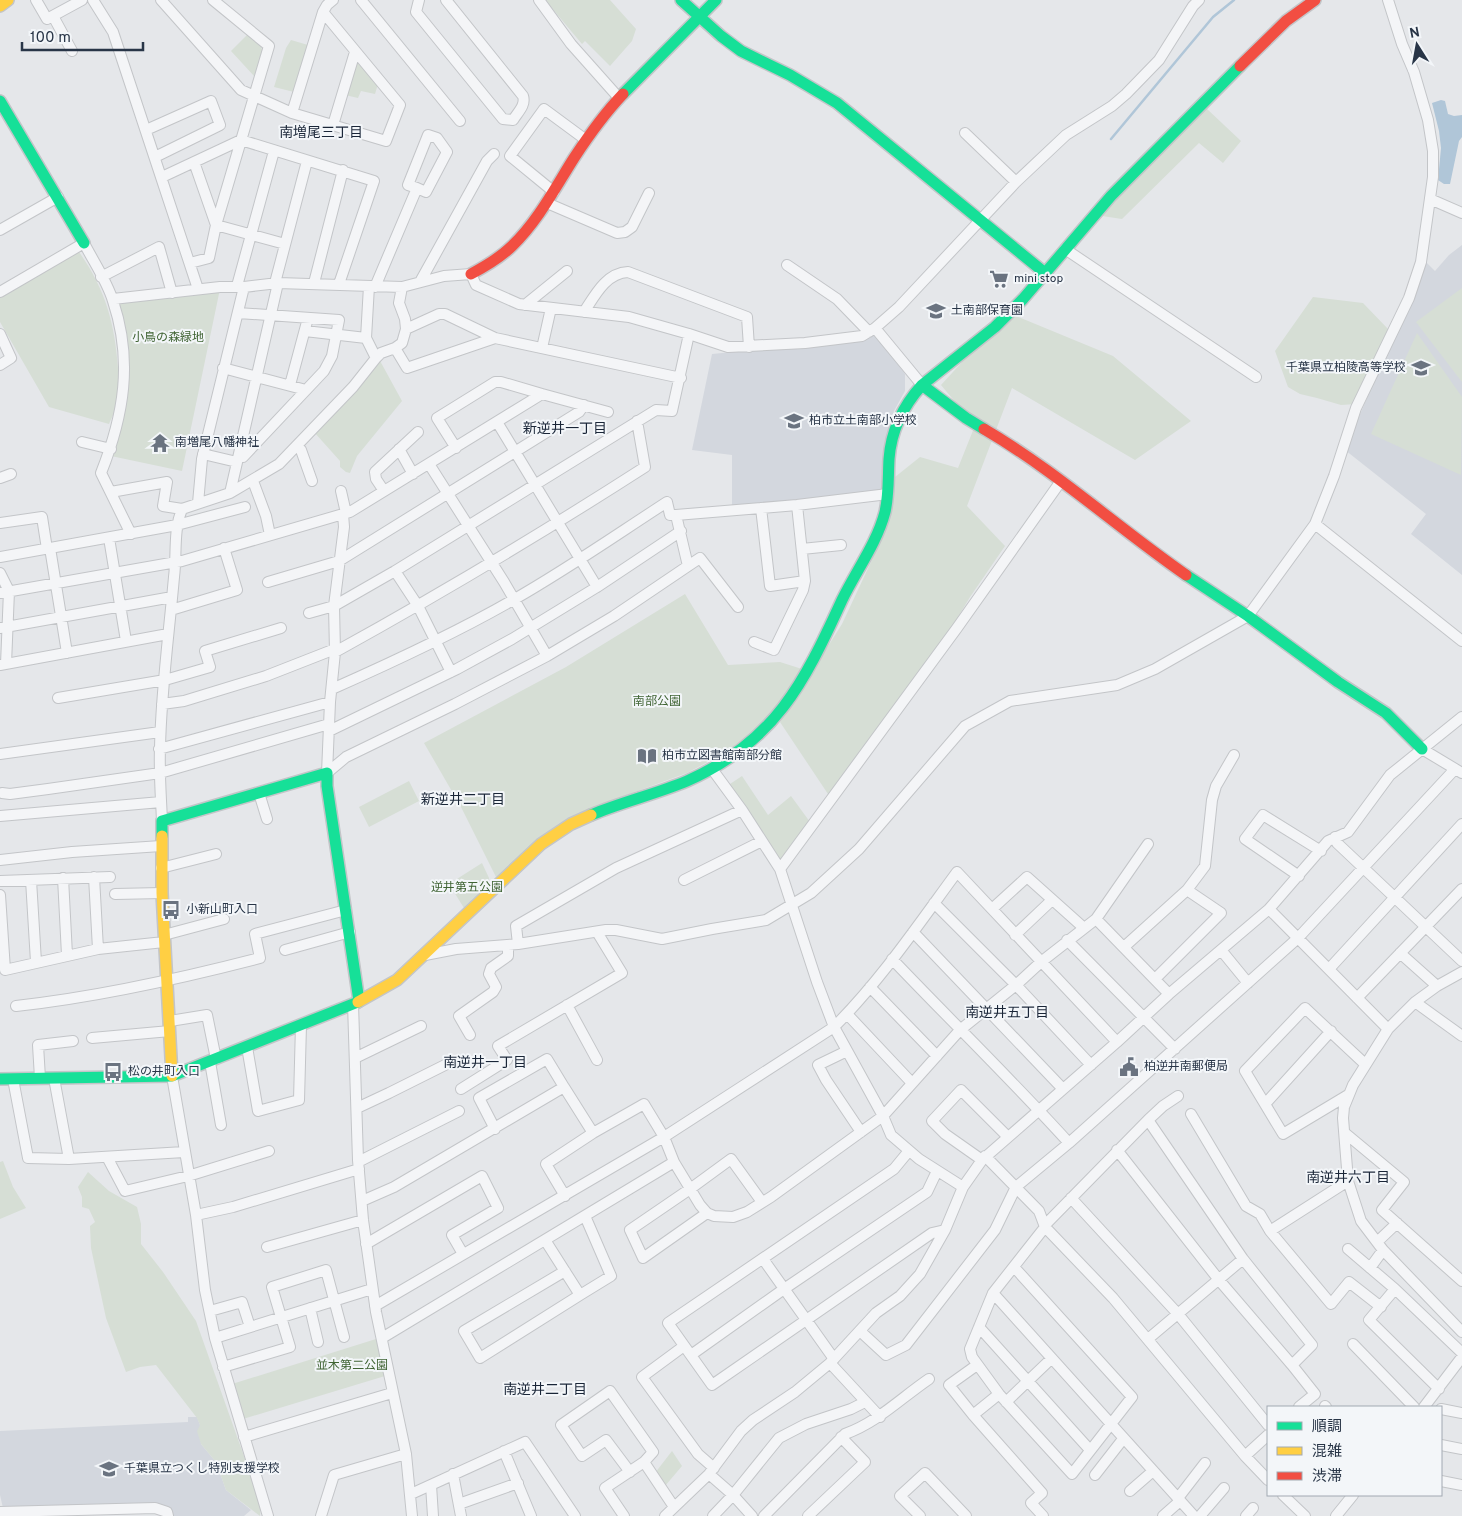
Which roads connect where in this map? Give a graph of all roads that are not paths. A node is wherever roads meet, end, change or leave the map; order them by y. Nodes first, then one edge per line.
1 (8, 0) edge
2 (36, 0) edge
3 (82, 0) edge
4 (93, 0) edge
5 (161, 0) edge
6 (213, 0) edge
7 (333, 0) edge
8 (361, 0) edge
9 (419, 0) edge
10 (446, 0) edge
11 (539, 0) edge
12 (681, 0) edge
13 (716, 0) edge
14 (1199, 0) edge
15 (1315, 0) edge
16 (1388, 0) edge
17 (0, 6) edge
18 (323, 12) junction
19 (53, 16) junction
20 (699, 18) junction
21 (72, 51) dead end
22 (355, 52) junction
23 (254, 96) junction
24 (620, 98) junction
25 (0, 101) edge
26 (292, 113) junction
27 (460, 121) dead end
28 (333, 125) junction
29 (146, 130) junction
30 (965, 133) dead end
31 (241, 140) junction
32 (586, 140) junction
33 (274, 151) junction
34 (494, 154) dead end
35 (155, 156) junction
36 (308, 161) junction
37 (194, 162) junction
38 (343, 170) junction
39 (162, 177) junction
40 (1016, 182) junction
41 (417, 188) junction
42 (554, 192) junction
43 (648, 193) dead end
44 (58, 197) junction
45 (1430, 199) junction
46 (547, 203) junction
47 (1462, 213) edge
48 (980, 221) junction
49 (216, 225) junction
50 (0, 230) edge
51 (250, 235) junction
52 (84, 243) junction
53 (285, 244) junction
54 (1066, 249) junction
55 (190, 263) junction
56 (787, 266) dead end
57 (567, 271) dead end
58 (472, 274) junction
59 (1045, 274) junction
60 (102, 277) junction
61 (420, 282) junction
62 (276, 283) junction
63 (314, 283) junction
64 (339, 284) junction
65 (241, 286) junction
66 (372, 286) junction
67 (402, 287) junction
68 (198, 289) junction
69 (0, 292) edge
70 (172, 293) junction
71 (113, 299) junction
72 (525, 305) junction
73 (551, 308) junction
74 (584, 312) junction
75 (238, 313) junction
76 (272, 314) junction
77 (308, 318) junction
78 (406, 329) junction
79 (872, 330) junction
80 (305, 331) junction
81 (0, 334) edge
82 (689, 334) junction
83 (336, 336) junction
84 (366, 338) junction
85 (495, 338) junction
86 (749, 347) junction
87 (395, 348) junction
88 (542, 348) junction
89 (376, 358) junction
90 (0, 365) edge
91 (223, 368) junction
92 (257, 377) junction
93 (680, 378) junction
94 (1256, 378) dead end
95 (290, 385) junction
96 (922, 385) junction
97 (306, 390) junction
98 (542, 394) junction
99 (584, 405) junction
100 (608, 412) dead end
101 (637, 421) junction
102 (497, 422) junction
103 (418, 432) dead end
104 (82, 442) dead end
105 (297, 446) junction
106 (456, 448) junction
107 (111, 449) junction
108 (399, 450) junction
109 (515, 451) junction
110 (203, 454) junction
111 (238, 459) junction
112 (429, 464) junction
113 (11, 474) dead end
114 (413, 474) junction
115 (0, 478) edge
116 (253, 481) junction
117 (1061, 481) junction
118 (312, 482) dead end
119 (536, 484) junction
120 (341, 491) dead end
121 (111, 492) junction
122 (384, 492) junction
123 (230, 493) junction
124 (448, 493) junction
125 (888, 494) junction
126 (198, 503) junction
127 (797, 505) junction
128 (245, 507) dead end
129 (760, 508) junction
130 (182, 509) junction
131 (344, 513) junction
132 (676, 516) junction
133 (559, 522) junction
134 (0, 523) edge
135 (1315, 524) junction
136 (177, 525) junction
137 (469, 526) junction
138 (681, 531) junction
139 (131, 534) junction
140 (270, 535) junction
141 (109, 538) junction
142 (841, 545) dead end
143 (49, 548) junction
144 (224, 548) junction
145 (802, 549) junction
146 (0, 557) edge
147 (581, 558) junction
148 (339, 561) junction
149 (175, 562) junction
150 (491, 562) junction
151 (688, 566) junction
152 (395, 571) junction
153 (115, 572) junction
154 (0, 573) edge
155 (805, 581) junction
156 (268, 582) dead end
157 (56, 583) junction
158 (597, 587) junction
159 (5, 592) edge
160 (172, 597) junction
161 (513, 600) junction
162 (334, 606) junction
163 (418, 606) junction
164 (120, 607) junction
165 (738, 607) dead end
166 (171, 610) junction
167 (309, 613) dead end
168 (1248, 616) junction
169 (61, 617) junction
170 (4, 628) edge
171 (281, 628) dead end
172 (530, 628) junction
173 (168, 634) junction
174 (126, 641) junction
175 (1462, 641) edge
176 (437, 642) junction
177 (754, 642) dead end
178 (335, 650) junction
179 (67, 652) junction
180 (547, 656) junction
181 (3, 664) edge
182 (451, 672) junction
183 (165, 680) junction
184 (332, 689) junction
185 (58, 698) dead end
186 (330, 702) junction
187 (162, 704) junction
188 (1462, 717) edge
189 (329, 728) junction
190 (160, 732) junction
191 (160, 749) junction
192 (1422, 749) junction
193 (0, 754) edge
194 (1234, 755) dead end
195 (712, 769) junction
196 (1458, 771) edge
197 (327, 773) junction
198 (160, 774) junction
199 (2, 793) dead end
200 (259, 793) junction
201 (161, 802) junction
202 (742, 810) junction
203 (0, 816) edge
204 (267, 819) dead end
205 (162, 821) junction
206 (1462, 824) edge
207 (1335, 837) junction
208 (762, 841) junction
209 (1148, 844) dead end
210 (161, 846) junction
211 (1321, 851) junction
212 (216, 854) dead end
213 (0, 860) edge
214 (161, 868) junction
215 (1363, 868) junction
216 (780, 869) junction
217 (1299, 876) junction
218 (94, 877) junction
219 (110, 877) dead end
220 (63, 878) junction
221 (31, 880) junction
222 (684, 880) dead end
223 (0, 881) edge
224 (1187, 890) junction
225 (162, 893) junction
226 (116, 894) dead end
227 (0, 895) edge
228 (1460, 895) edge
229 (1394, 897) junction
230 (1052, 900) junction
231 (934, 903) junction
232 (792, 906) junction
233 (992, 909) junction
234 (1269, 909) junction
235 (346, 910) junction
236 (224, 919) dead end
237 (1096, 919) junction
238 (1426, 927) junction
239 (1084, 928) junction
240 (350, 932) junction
241 (598, 932) junction
242 (913, 932) junction
243 (1015, 935) junction
244 (164, 938) junction
245 (1298, 938) junction
246 (1067, 940) junction
247 (513, 944) junction
248 (1124, 947) junction
249 (98, 949) junction
250 (285, 950) dead end
251 (1220, 950) junction
252 (1400, 953) junction
253 (67, 955) junction
254 (424, 955) junction
255 (892, 959) junction
256 (1462, 961) edge
257 (36, 962) junction
258 (1041, 962) junction
259 (1329, 969) junction
260 (1462, 972) edge
261 (1155, 979) junction
262 (167, 982) junction
263 (1248, 983) junction
264 (1016, 985) junction
265 (1437, 986) junction
266 (870, 987) junction
267 (1169, 994) junction
268 (1357, 998) junction
269 (356, 1002) junction
270 (1415, 1002) junction
271 (567, 1005) junction
272 (16, 1006) dead end
273 (987, 1008) junction
274 (847, 1014) junction
275 (1144, 1017) junction
276 (301, 1025) junction
277 (170, 1026) junction
278 (421, 1026) dead end
279 (834, 1026) junction
280 (1388, 1029) junction
281 (960, 1030) junction
282 (1331, 1031) junction
283 (470, 1035) dead end
284 (1462, 1036) edge
285 (92, 1038) dead end
286 (73, 1041) dead end
287 (1117, 1042) junction
288 (247, 1046) junction
289 (1175, 1049) junction
290 (847, 1051) junction
291 (936, 1056) junction
292 (355, 1058) junction
293 (213, 1060) junction
294 (597, 1060) dead end
295 (449, 1062) dead end
296 (1365, 1064) junction
297 (1090, 1065) junction
298 (172, 1076) junction
299 (40, 1078) junction
300 (54, 1078) junction
301 (0, 1079) edge
302 (13, 1079) junction
303 (912, 1083) junction
304 (564, 1087) junction
305 (461, 1089) dead end
306 (1063, 1089) junction
307 (1348, 1095) junction
308 (1178, 1096) dead end
309 (1265, 1104) junction
310 (357, 1108) junction
311 (1039, 1110) junction
312 (459, 1112) dead end
313 (1191, 1114) dead end
314 (883, 1116) junction
315 (1148, 1120) junction
316 (221, 1125) dead end
317 (495, 1129) junction
318 (861, 1132) junction
319 (593, 1133) junction
320 (1345, 1134) junction
321 (664, 1137) junction
322 (1008, 1137) junction
323 (1069, 1143) junction
324 (1117, 1150) junction
325 (184, 1152) junction
326 (269, 1152) dead end
327 (908, 1152) junction
328 (107, 1156) junction
329 (984, 1158) junction
330 (70, 1159) junction
331 (674, 1162) junction
332 (359, 1165) junction
333 (937, 1171) junction
334 (188, 1176) junction
335 (1348, 1181) junction
336 (963, 1187) junction
337 (1016, 1187) junction
338 (690, 1190) junction
339 (565, 1196) junction
340 (1071, 1198) junction
341 (362, 1201) junction
342 (762, 1202) junction
343 (707, 1213) junction
344 (196, 1215) junction
345 (585, 1216) junction
346 (363, 1220) junction
347 (1397, 1224) junction
348 (1045, 1226) junction
349 (945, 1230) junction
350 (1270, 1231) junction
351 (545, 1240) junction
352 (366, 1244) junction
353 (1380, 1246) junction
354 (267, 1247) dead end
355 (1348, 1250) dead end
356 (463, 1254) junction
357 (764, 1259) junction
358 (1243, 1259) junction
359 (1014, 1267) junction
360 (1370, 1268) junction
361 (565, 1270) junction
362 (1219, 1280) junction
363 (1462, 1282) edge
364 (372, 1289) junction
365 (784, 1289) junction
366 (1395, 1289) junction
367 (992, 1293) junction
368 (580, 1295) junction
369 (335, 1300) junction
370 (375, 1306) junction
371 (1381, 1307) junction
372 (310, 1308) junction
373 (210, 1311) junction
374 (1178, 1314) junction
375 (282, 1317) junction
376 (806, 1319) junction
377 (250, 1327) junction
378 (979, 1327) junction
379 (860, 1331) junction
380 (1462, 1332) edge
381 (216, 1338) junction
382 (344, 1338) dead end
383 (382, 1338) junction
384 (1148, 1339) junction
385 (318, 1342) dead end
386 (1353, 1344) dead end
387 (684, 1346) junction
388 (1462, 1352) edge
389 (691, 1355) junction
390 (1462, 1357) edge
391 (1051, 1359) junction
392 (832, 1361) junction
393 (1292, 1364) junction
394 (977, 1365) junction
395 (223, 1367) junction
396 (1450, 1374) junction
397 (1462, 1377) edge
398 (929, 1380) dead end
399 (1028, 1381) junction
400 (1438, 1389) junction
401 (392, 1393) junction
402 (1002, 1398) junction
403 (866, 1402) junction
404 (1300, 1406) edge
405 (1423, 1406) edge
406 (1425, 1406) edge
407 (1442, 1409) edge
408 (1462, 1413) edge
409 (972, 1415) junction
410 (880, 1417) junction
411 (1267, 1424) edge
412 (1110, 1425) junction
413 (1267, 1436) edge
414 (244, 1437) junction
415 (841, 1437) junction
416 (1123, 1439) junction
417 (1442, 1445) edge
418 (1462, 1449) edge
419 (1090, 1450) junction
420 (504, 1451) junction
421 (406, 1454) junction
422 (1245, 1456) junction
423 (644, 1462) junction
424 (1206, 1462) dead end
425 (712, 1471) junction
426 (1153, 1471) junction
427 (630, 1472) junction
428 (453, 1474) junction
429 (1095, 1475) dead end
430 (1267, 1479) edge
431 (1442, 1481) edge
432 (518, 1484) junction
433 (431, 1485) junction
434 (1462, 1485) edge
435 (1224, 1488) dead end
436 (1130, 1491) dead end
437 (411, 1494) junction
438 (733, 1495) junction
439 (1284, 1496) edge
440 (1352, 1496) edge
441 (1179, 1499) junction
442 (459, 1504) junction
443 (674, 1507) junction
444 (0, 1513) edge
445 (168, 1516) edge
446 (268, 1516) edge
447 (321, 1516) edge
448 (412, 1516) edge
449 (433, 1516) edge
450 (461, 1516) edge
451 (531, 1516) edge
452 (575, 1516) edge
453 (624, 1516) edge
454 (664, 1516) edge
455 (713, 1516) edge
456 (752, 1516) edge
457 (764, 1516) edge
458 (808, 1516) edge
459 (920, 1516) edge
460 (966, 1516) edge
461 (1043, 1516) edge
462 (1163, 1516) edge
463 (1194, 1516) edge
464 (1200, 1516) edge
465 (1305, 1516) edge
466 (1336, 1516) edge

1 - 17 street
2 - 19 street
3 - 19 street
4 - 29 street
5 - 23 street
6 - 23 street
7 - 18 street
8 - 27 street
9 - 10 street
11 - 24 street
12 - 20 street
13 - 20 street
14 - 40 street
15 - 54 street
16 - 45 street
18 - 22 street
18 - 26 street
19 - 21 street
20 - 24 street
20 - 48 street
22 - 28 street
22 - 28 street
23 - 26 street
23 - 31 street
24 - 32 street
25 - 44 street
26 - 28 street
29 - 35 street
29 - 35 street
30 - 40 street
31 - 33 street
31 - 37 street
31 - 49 street
32 - 42 street
32 - 42 street
33 - 36 street
33 - 51 street
34 - 61 street
35 - 39 street
36 - 38 street
36 - 53 street
37 - 39 street
37 - 49 street
38 - 63 street
38 - 64 street
39 - 55 street
40 - 48 street
41 - 41 street
41 - 66 street
42 - 46 street
43 - 46 street
44 - 50 street
44 - 52 street
45 - 47 street
45 - 135 street
46 - 58 street
48 - 59 street
48 - 79 street
49 - 51 street
49 - 55 street
51 - 53 street
51 - 65 street
52 - 60 street
52 - 69 street
53 - 62 street
54 - 59 street
54 - 94 street
55 - 68 street
56 - 79 street
57 - 72 street
58 - 61 street
58 - 72 street
59 - 96 street
60 - 70 street
60 - 71 street
61 - 67 street
62 - 63 street
62 - 65 street
62 - 76 street
63 - 64 street
64 - 66 street
65 - 68 street
65 - 75 street
66 - 67 street
66 - 84 street
67 - 78 street
68 - 70 street
70 - 71 street
71 - 107 street
72 - 73 street
73 - 74 street
73 - 88 street
74 - 82 street
74 - 86 street
75 - 76 street
75 - 91 street
76 - 77 street
76 - 92 street
77 - 80 street
77 - 83 street
78 - 85 street
78 - 87 street
79 - 86 street
79 - 96 street
80 - 83 street
80 - 95 street
81 - 90 street
82 - 86 street
82 - 93 street
83 - 84 street
83 - 97 street
84 - 89 street
85 - 87 street
85 - 88 street
87 - 89 street
88 - 93 street
89 - 105 street
91 - 92 street
91 - 110 street
92 - 95 street
92 - 111 street
93 - 101 street
95 - 97 street
96 - 117 street
96 - 125 street
97 - 111 street
98 - 99 street
98 - 102 street
98 - 106 street
99 - 100 street
99 - 109 street
101 - 119 street
101 - 133 street
102 - 106 street
102 - 109 street
103 - 108 street
104 - 107 street
105 - 116 street
105 - 118 street
106 - 112 street
107 - 121 street
108 - 114 street
108 - 122 street
109 - 119 street
109 - 124 street
110 - 111 street
110 - 126 street
111 - 123 street
112 - 114 street
112 - 124 street
113 - 115 street
114 - 122 street
116 - 123 street
116 - 140 street
117 - 168 street
117 - 216 street
119 - 133 street
119 - 137 street
120 - 131 street
121 - 130 street
121 - 139 street
122 - 131 street
123 - 126 street
124 - 137 street
124 - 148 street
125 - 127 street
125 - 195 street
126 - 130 street
127 - 129 street
127 - 145 street
128 - 136 street
129 - 132 street
129 - 155 street
130 - 136 street
131 - 140 street
131 - 148 street
132 - 138 street
132 - 147 street
133 - 147 street
133 - 150 street
134 - 143 street
135 - 168 street
135 - 175 street
136 - 139 street
136 - 149 street
137 - 150 street
137 - 152 street
138 - 151 street
138 - 158 street
139 - 141 street
140 - 144 street
141 - 143 street
141 - 153 street
142 - 145 street
143 - 146 street
143 - 157 street
144 - 149 street
144 - 166 street
145 - 155 street
147 - 158 street
147 - 161 street
148 - 156 street
148 - 162 street
149 - 153 street
149 - 160 street
150 - 161 street
150 - 163 street
151 - 165 street
151 - 180 street
152 - 162 street
152 - 163 street
153 - 157 street
153 - 164 street
154 - 159 street
155 - 177 street
157 - 159 street
157 - 169 street
158 - 172 street
159 - 170 street
160 - 164 street
160 - 166 street
161 - 172 street
161 - 176 street
162 - 167 street
162 - 178 street
163 - 176 street
163 - 178 street
164 - 169 street
164 - 174 street
166 - 173 street
168 - 192 street
168 - 232 street
169 - 170 street
169 - 179 street
170 - 181 street
171 - 183 street
172 - 180 street
172 - 182 street
173 - 174 street
173 - 183 street
174 - 179 street
176 - 182 street
176 - 184 street
178 - 184 street
178 - 187 street
179 - 181 street
180 - 197 street
182 - 189 street
183 - 185 street
183 - 187 street
184 - 186 street
186 - 189 street
186 - 191 street
187 - 190 street
188 - 192 street
189 - 197 street
189 - 198 street
190 - 191 street
190 - 193 street
191 - 198 street
192 - 196 street
192 - 207 street
194 - 224 street
195 - 202 street
195 - 254 street
196 - 215 street
197 - 200 street
197 - 235 street
198 - 199 street
198 - 201 street
200 - 204 street
200 - 205 street
201 - 203 street
201 - 205 street
202 - 208 street
202 - 247 street
205 - 210 street
206 - 229 street
207 - 211 street
207 - 215 street
208 - 216 street
208 - 222 street
209 - 237 street
210 - 213 street
210 - 214 street
211 - 217 street
211 - 217 street
212 - 214 street
214 - 225 street
215 - 229 street
215 - 245 street
216 - 232 street
217 - 234 street
218 - 219 street
218 - 220 street
218 - 249 street
220 - 221 street
220 - 253 street
221 - 223 street
221 - 257 street
224 - 248 street
224 - 261 street
225 - 226 street
225 - 244 street
227 - 257 street
228 - 238 street
229 - 238 street
229 - 259 street
230 - 233 street
230 - 239 street
230 - 243 street
231 - 233 street
231 - 242 street
231 - 264 street
232 - 241 street
232 - 279 street
233 - 243 street
234 - 245 street
234 - 251 street
235 - 240 street
235 - 262 street
236 - 244 street
237 - 239 street
237 - 248 street
238 - 252 street
238 - 256 street
239 - 246 street
240 - 250 street
240 - 269 street
241 - 247 street
241 - 271 street
242 - 255 street
242 - 273 street
243 - 258 street
244 - 249 street
244 - 262 street
245 - 259 street
245 - 263 street
246 - 258 street
246 - 275 street
247 - 254 street
247 - 283 street
248 - 261 street
249 - 253 street
251 - 263 street
251 - 267 street
252 - 265 street
252 - 268 street
253 - 257 street
254 - 269 street
255 - 266 street
255 - 281 street
258 - 264 street
258 - 287 street
259 - 268 street
260 - 265 street
261 - 267 street
262 - 272 street
262 - 277 street
263 - 289 street
264 - 273 street
264 - 297 street
265 - 270 street
266 - 274 street
266 - 291 street
267 - 275 street
268 - 280 street
269 - 276 street
269 - 292 street
270 - 280 street
270 - 284 street
271 - 294 street
271 - 305 street
273 - 281 street
273 - 306 street
274 - 279 street
274 - 303 street
275 - 287 street
275 - 289 street
276 - 288 street
276 - 288 street
277 - 285 street
277 - 293 street
277 - 298 street
278 - 292 street
279 - 290 street
279 - 321 street
280 - 296 street
281 - 291 street
281 - 311 street
282 - 296 street
282 - 309 street
282 - 309 street
286 - 299 street
287 - 297 street
288 - 293 street
289 - 323 street
290 - 314 street
290 - 318 street
291 - 303 street
292 - 310 street
293 - 298 street
293 - 316 street
295 - 310 street
296 - 307 street
297 - 306 street
298 - 300 street
298 - 325 street
299 - 300 street
299 - 302 street
300 - 330 street
301 - 302 street
302 - 330 street
303 - 314 street
304 - 317 street
304 - 317 street
304 - 319 street
306 - 311 street
307 - 309 street
307 - 320 street
308 - 315 street
310 - 332 street
311 - 322 street
311 - 323 street
312 - 332 street
313 - 350 street
314 - 318 street
314 - 327 street
315 - 324 street
315 - 358 street
317 - 341 street
318 - 342 street
319 - 321 street
319 - 339 street
320 - 335 street
320 - 347 street
321 - 331 street
321 - 339 street
322 - 329 street
322 - 329 street
323 - 337 street
324 - 340 street
324 - 362 street
325 - 328 street
325 - 334 street
326 - 334 street
327 - 333 street
327 - 357 street
328 - 330 street
328 - 334 street
329 - 336 street
329 - 337 street
331 - 338 street
331 - 345 street
332 - 341 street
332 - 344 street
333 - 336 street
333 - 365 street
334 - 344 street
335 - 350 street
335 - 353 street
336 - 349 street
337 - 348 street
337 - 379 street
338 - 342 street
338 - 343 street
338 - 343 street
339 - 356 street
340 - 348 street
340 - 374 street
341 - 346 street
342 - 343 street
344 - 373 street
345 - 351 street
345 - 368 street
346 - 352 street
346 - 354 street
347 - 353 street
347 - 363 street
348 - 359 street
348 - 384 street
349 - 376 street
349 - 379 street
350 - 371 street
351 - 361 street
351 - 383 street
352 - 356 street
352 - 364 street
353 - 360 street
353 - 380 street
355 - 360 street
356 - 370 street
357 - 365 street
357 - 387 street
358 - 362 street
358 - 393 street
359 - 367 street
359 - 412 street
360 - 366 street
361 - 368 street
361 - 368 street
362 - 374 street
362 - 393 street
364 - 369 street
364 - 370 street
365 - 376 street
365 - 389 street
366 - 371 street
366 - 388 street
367 - 378 street
367 - 391 street
369 - 372 street
369 - 375 street
369 - 382 street
370 - 383 street
371 - 400 street
372 - 375 street
372 - 385 street
373 - 377 street
373 - 381 street
374 - 384 street
374 - 411 street
375 - 377 street
375 - 395 street
376 - 389 street
376 - 392 street
377 - 381 street
378 - 394 street
378 - 399 street
379 - 392 street
381 - 395 street
383 - 401 street
384 - 422 street
386 - 405 street
387 - 389 street
387 - 425 street
390 - 396 street
391 - 399 street
391 - 412 street
392 - 403 street
392 - 425 street
393 - 404 street
394 - 402 street
394 - 409 street
395 - 414 street
396 - 397 street
396 - 400 street
398 - 410 street
399 - 402 street
399 - 419 street
400 - 406 street
401 - 414 street
401 - 421 street
402 - 409 street
402 - 419 street
403 - 410 street
403 - 438 street
407 - 408 street
409 - 461 street
410 - 415 street
412 - 416 street
412 - 419 street
413 - 422 street
414 - 446 street
415 - 457 street
415 - 458 street
416 - 426 street
416 - 429 street
417 - 418 street
420 - 428 street
420 - 432 street
420 - 452 street
421 - 437 street
421 - 447 street
422 - 430 street
423 - 427 street
423 - 427 street
423 - 443 street
424 - 441 street
425 - 438 street
425 - 443 street
426 - 436 street
426 - 441 street
427 - 453 street
428 - 433 street
428 - 442 street
431 - 434 street
432 - 442 street
432 - 451 street
433 - 437 street
433 - 449 street
435 - 464 street
437 - 448 street
438 - 455 street
438 - 456 street
439 - 465 street
440 - 466 street
441 - 462 street
441 - 463 street
442 - 450 street
443 - 454 street
444 - 445 street
459 - 460 street

